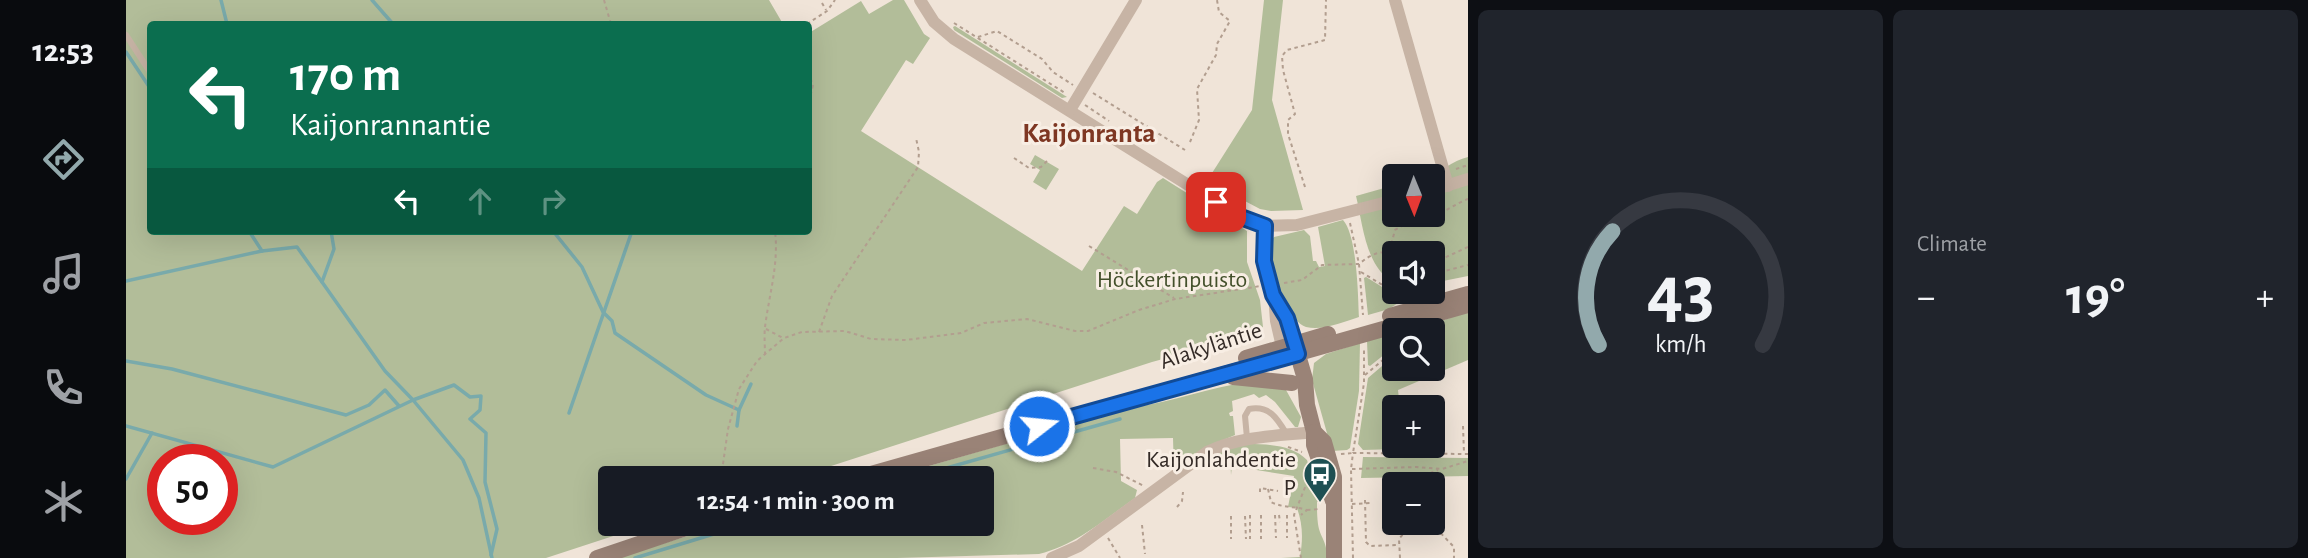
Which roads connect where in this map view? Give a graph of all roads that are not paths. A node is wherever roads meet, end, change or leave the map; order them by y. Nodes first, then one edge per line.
1 (920, 0) edge
2 (1136, 0) edge
3 (1395, 0) edge
4 (126, 35) edge
5 (147, 67) edge
6 (1078, 97) junction
7 (1468, 179) edge
8 (1448, 186) joint
9 (1382, 204) edge
10 (1265, 226) junction
11 (1468, 294) edge
12 (1468, 306) edge
13 (1290, 350) junction
14 (1220, 376) junction
15 (1292, 383) junction
16 (1307, 405) junction
17 (1091, 411) junction
18 (1314, 432) junction
19 (1287, 435) junction
20 (1247, 438) junction
21 (899, 466) edge
22 (662, 536) edge
23 (597, 558) edge
24 (1052, 558) edge
25 (1334, 558) edge

1 - 6 street
2 - 6 street
3 - 8 street
4 - 5 lane
6 - 10 street
7 - 8 street
9 - 10 street
10 - 13 street
11 - 13 main road, Alakyläntie
12 - 13 main road, Alakyläntie
13 - 14 main road, Alakyläntie
13 - 15 main road
13 - 16 main road
13 - 17 main road, Alakyläntie
14 - 15 main road
14 - 17 main road, Alakyläntie
15 - 16 main road
16 - 18 main road
17 - 21 main road, Alakyläntie
18 - 19 street
18 - 25 main road
19 - 20 street
19 - 20 lane
20 - 24 street
22 - 23 main road

